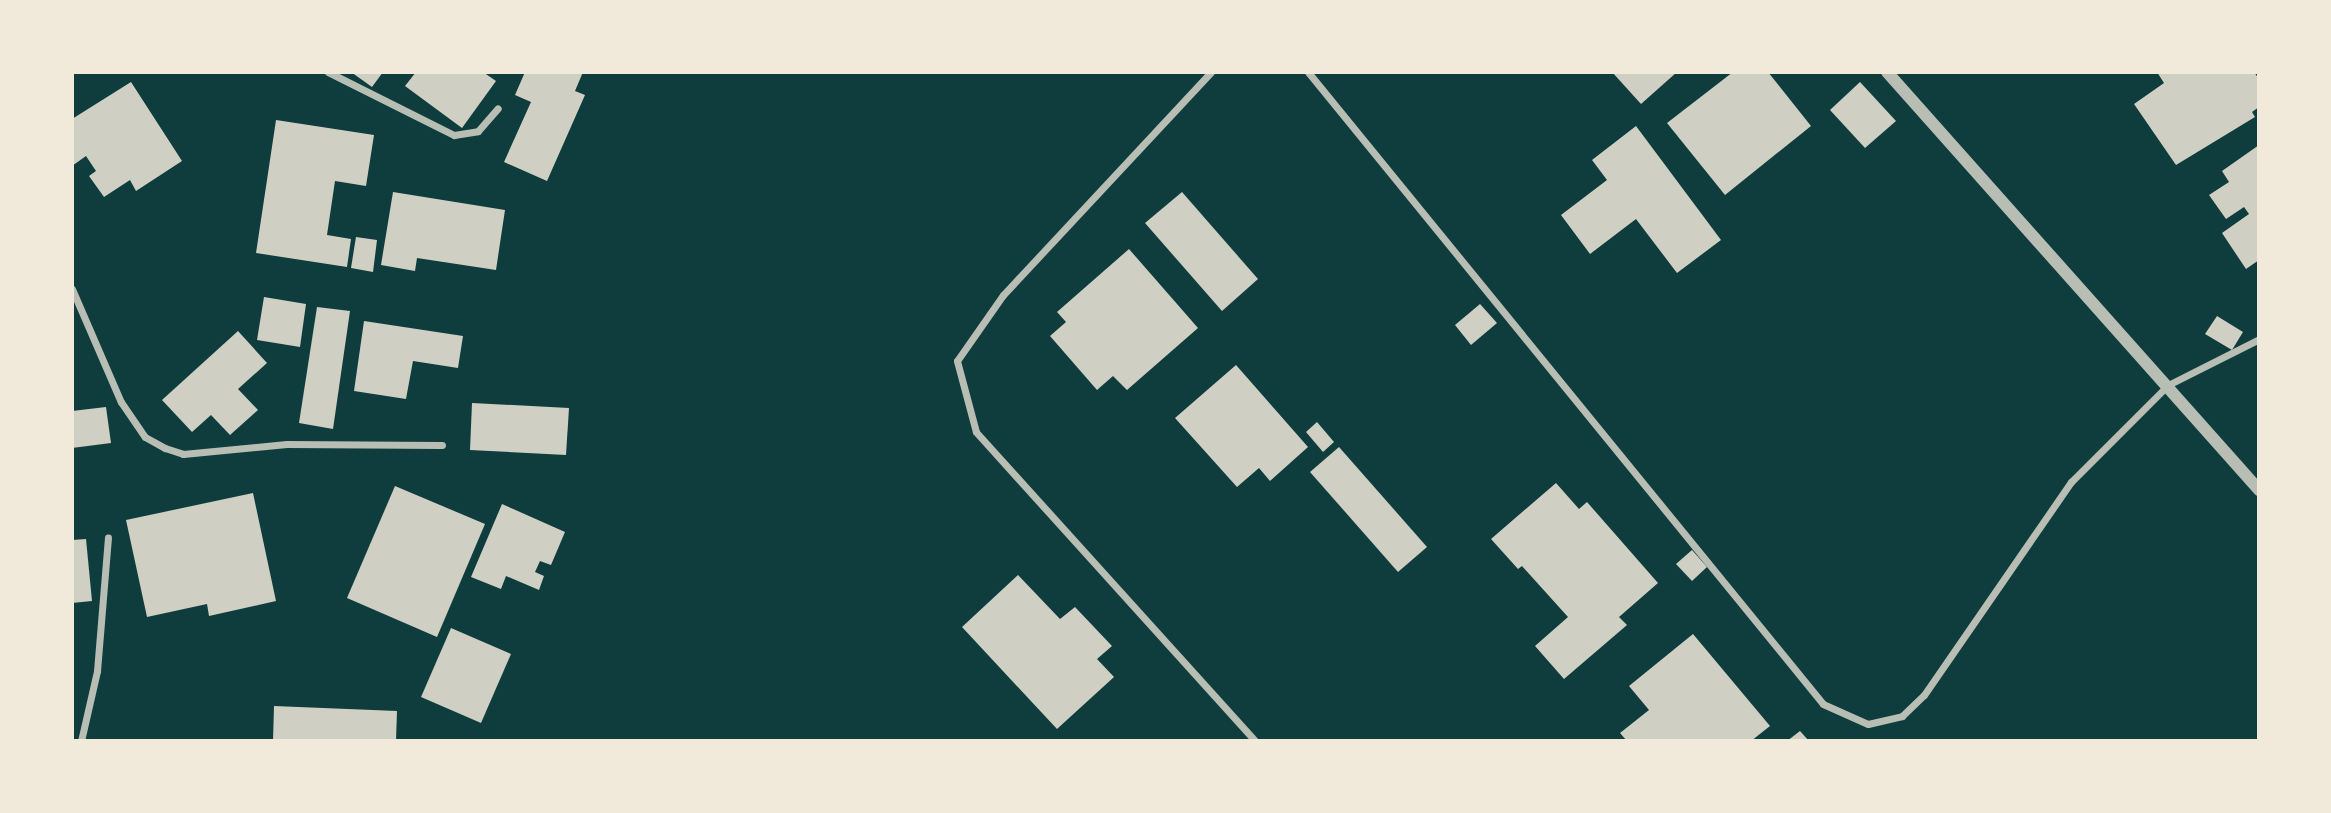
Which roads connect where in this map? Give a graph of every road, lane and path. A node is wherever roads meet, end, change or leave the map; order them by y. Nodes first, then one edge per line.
1 (328, 72) edge
2 (1211, 72) edge
3 (1308, 72) edge
4 (1887, 72) edge
5 (498, 108) dead end
6 (72, 289) edge
7 (2259, 338) edge
8 (2168, 386) junction
9 (442, 445) dead end
10 (2259, 490) edge
11 (108, 537) dead end
12 (81, 741) edge
13 (1255, 741) edge

1 - 5 street
2 - 13 street
3 - 8 street
4 - 8 street
6 - 9 street
7 - 8 street
8 - 10 street
11 - 12 street

